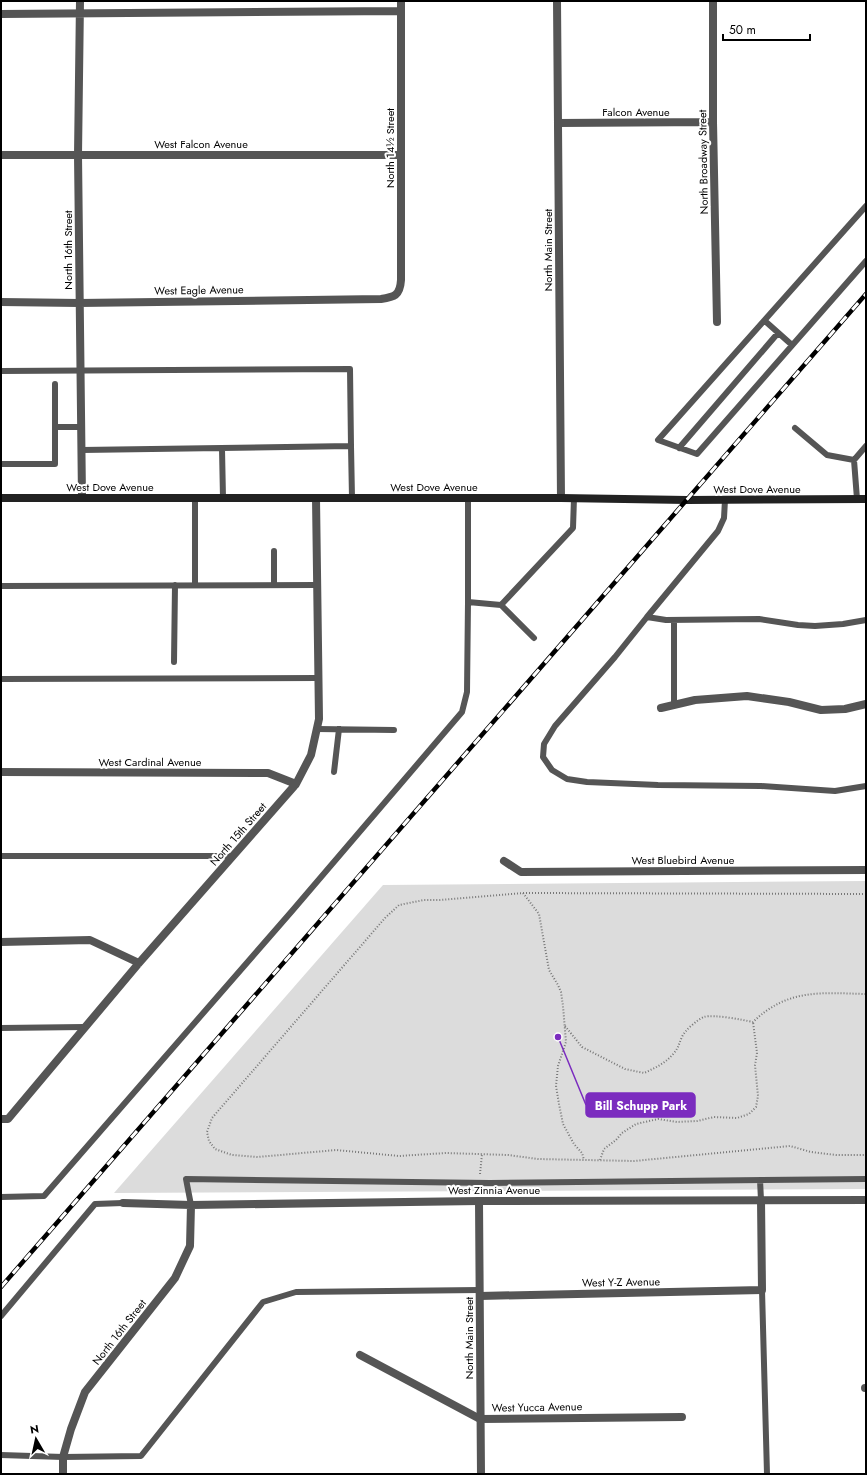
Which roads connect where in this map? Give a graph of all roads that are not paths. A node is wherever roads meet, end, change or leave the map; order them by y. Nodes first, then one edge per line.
1 (80, 1) edge
2 (400, 1) edge
3 (557, 1) edge
4 (713, 1) edge
5 (401, 12) junction
6 (80, 13) junction
7 (1, 14) edge
8 (713, 122) junction
9 (558, 123) junction
10 (78, 155) junction
11 (401, 155) junction
12 (1, 156) edge
13 (866, 206) edge
14 (866, 261) edge
15 (397, 294) joint
16 (1, 302) edge
17 (79, 303) junction
18 (765, 321) junction
19 (717, 322) dead end
20 (778, 333) junction
21 (792, 345) junction
22 (1, 371) edge
23 (80, 371) junction
24 (55, 384) dead end
25 (55, 427) junction
26 (81, 427) junction
27 (794, 428) dead end
28 (351, 446) junction
29 (866, 446) edge
30 (679, 448) junction
31 (222, 449) junction
32 (82, 450) junction
33 (854, 460) junction
34 (1, 464) edge
35 (1, 498) edge
36 (82, 498) junction
37 (195, 498) junction
38 (223, 498) junction
39 (316, 498) junction
40 (352, 498) junction
41 (468, 498) junction
42 (561, 498) junction
43 (574, 498) junction
44 (857, 499) junction
45 (866, 499) edge
46 (725, 500) junction
47 (274, 551) dead end
48 (175, 585) junction
49 (195, 585) junction
50 (274, 585) junction
51 (317, 585) junction
52 (1, 586) edge
53 (468, 602) junction
54 (501, 605) junction
55 (647, 617) junction
56 (674, 620) junction
57 (866, 620) edge
58 (534, 638) dead end
59 (174, 662) dead end
60 (318, 678) junction
61 (1, 679) edge
62 (866, 704) edge
63 (674, 705) junction
64 (661, 708) dead end
65 (317, 729) junction
66 (339, 729) junction
67 (394, 730) dead end
68 (1, 772) edge
69 (334, 772) dead end
70 (296, 784) junction
71 (866, 786) edge
72 (1, 856) edge
73 (233, 856) junction
74 (504, 861) dead end
75 (866, 870) edge
76 (1, 942) edge
77 (139, 963) junction
78 (84, 1027) junction
79 (1, 1028) edge
80 (4, 1119) edge
81 (866, 1179) edge
82 (760, 1180) junction
83 (1, 1197) edge
84 (761, 1200) junction
85 (866, 1200) edge
86 (479, 1201) junction
87 (123, 1204) joint
88 (191, 1205) junction
89 (762, 1290) junction
90 (480, 1293) junction
91 (1, 1316) edge
92 (360, 1355) dead end
93 (682, 1417) dead end
94 (480, 1419) junction
95 (1, 1455) edge
96 (63, 1457) junction
97 (63, 1474) edge
98 (480, 1474) edge
99 (767, 1474) edge

1 - 6 street, North 16th Street
2 - 5 street, North 14½ Street
3 - 9 street, North Main Street
4 - 8 street, North Broadway Street
5 - 6 street
5 - 11 street, North 14½ Street
6 - 7 street
6 - 10 street, North 16th Street
8 - 9 street, Falcon Avenue
8 - 19 street, North Broadway Street
9 - 42 street, North Main Street
10 - 11 street, West Falcon Avenue
10 - 12 street, West Falcon Avenue
10 - 17 street, North 16th Street
11 - 15 street, North 14½ Street
13 - 18 lane
14 - 21 lane
15 - 17 street, West Eagle Avenue
16 - 17 street, West Eagle Avenue
17 - 23 street, North 16th Street
18 - 20 lane
18 - 30 lane
20 - 21 lane
20 - 30 lane
21 - 30 lane
22 - 23 lane
23 - 26 street, North 16th Street
23 - 28 lane
24 - 25 lane
25 - 26 lane
25 - 34 lane
26 - 32 street, North 16th Street
27 - 33 lane
28 - 31 lane
28 - 40 lane
29 - 33 lane
31 - 32 lane
31 - 38 lane
32 - 36 street, North 16th Street
33 - 44 lane
35 - 36 main road, West Dove Avenue
36 - 37 main road, West Dove Avenue
37 - 38 main road, West Dove Avenue
37 - 49 lane
38 - 39 main road, West Dove Avenue
39 - 40 main road, West Dove Avenue
39 - 51 street, North 15th Street
40 - 41 main road, West Dove Avenue
41 - 42 main road, West Dove Avenue
41 - 53 lane
42 - 43 main road, West Dove Avenue
43 - 46 main road, West Dove Avenue
43 - 54 lane
44 - 45 main road, West Dove Avenue
44 - 46 main road, West Dove Avenue
46 - 55 lane
47 - 50 lane
48 - 49 lane
48 - 52 lane
48 - 59 lane
49 - 50 lane
50 - 51 lane
51 - 60 street, North 15th Street
53 - 54 lane
53 - 83 lane
54 - 58 lane
55 - 56 lane
55 - 71 lane
56 - 57 lane
56 - 63 lane
60 - 61 lane
60 - 65 street, North 15th Street
62 - 63 street
63 - 64 street
65 - 66 lane
65 - 70 street, North 15th Street
66 - 67 lane
66 - 69 lane
68 - 70 street, West Cardinal Avenue
70 - 73 street, North 15th Street
72 - 73 lane
73 - 77 street, North 15th Street
74 - 75 street, West Bluebird Avenue
76 - 77 street
77 - 78 street, North 15th Street
78 - 79 lane
78 - 80 street, North 15th Street
81 - 82 lane
82 - 84 lane
82 - 88 lane
84 - 85 street, West Zinnia Avenue
84 - 86 street, West Zinnia Avenue
84 - 89 street
86 - 88 street, West Zinnia Avenue
86 - 90 street, North Main Street
87 - 88 street, West Zinnia Avenue
87 - 91 lane
88 - 96 street, North 16th Street
89 - 90 street, West Y-Z Avenue
89 - 99 lane
90 - 94 street, North Main Street
90 - 96 lane
92 - 94 street, West Yucca Avenue
93 - 94 street, West Yucca Avenue
94 - 98 street, North Main Street
95 - 96 lane
96 - 97 street, North 16th Street

